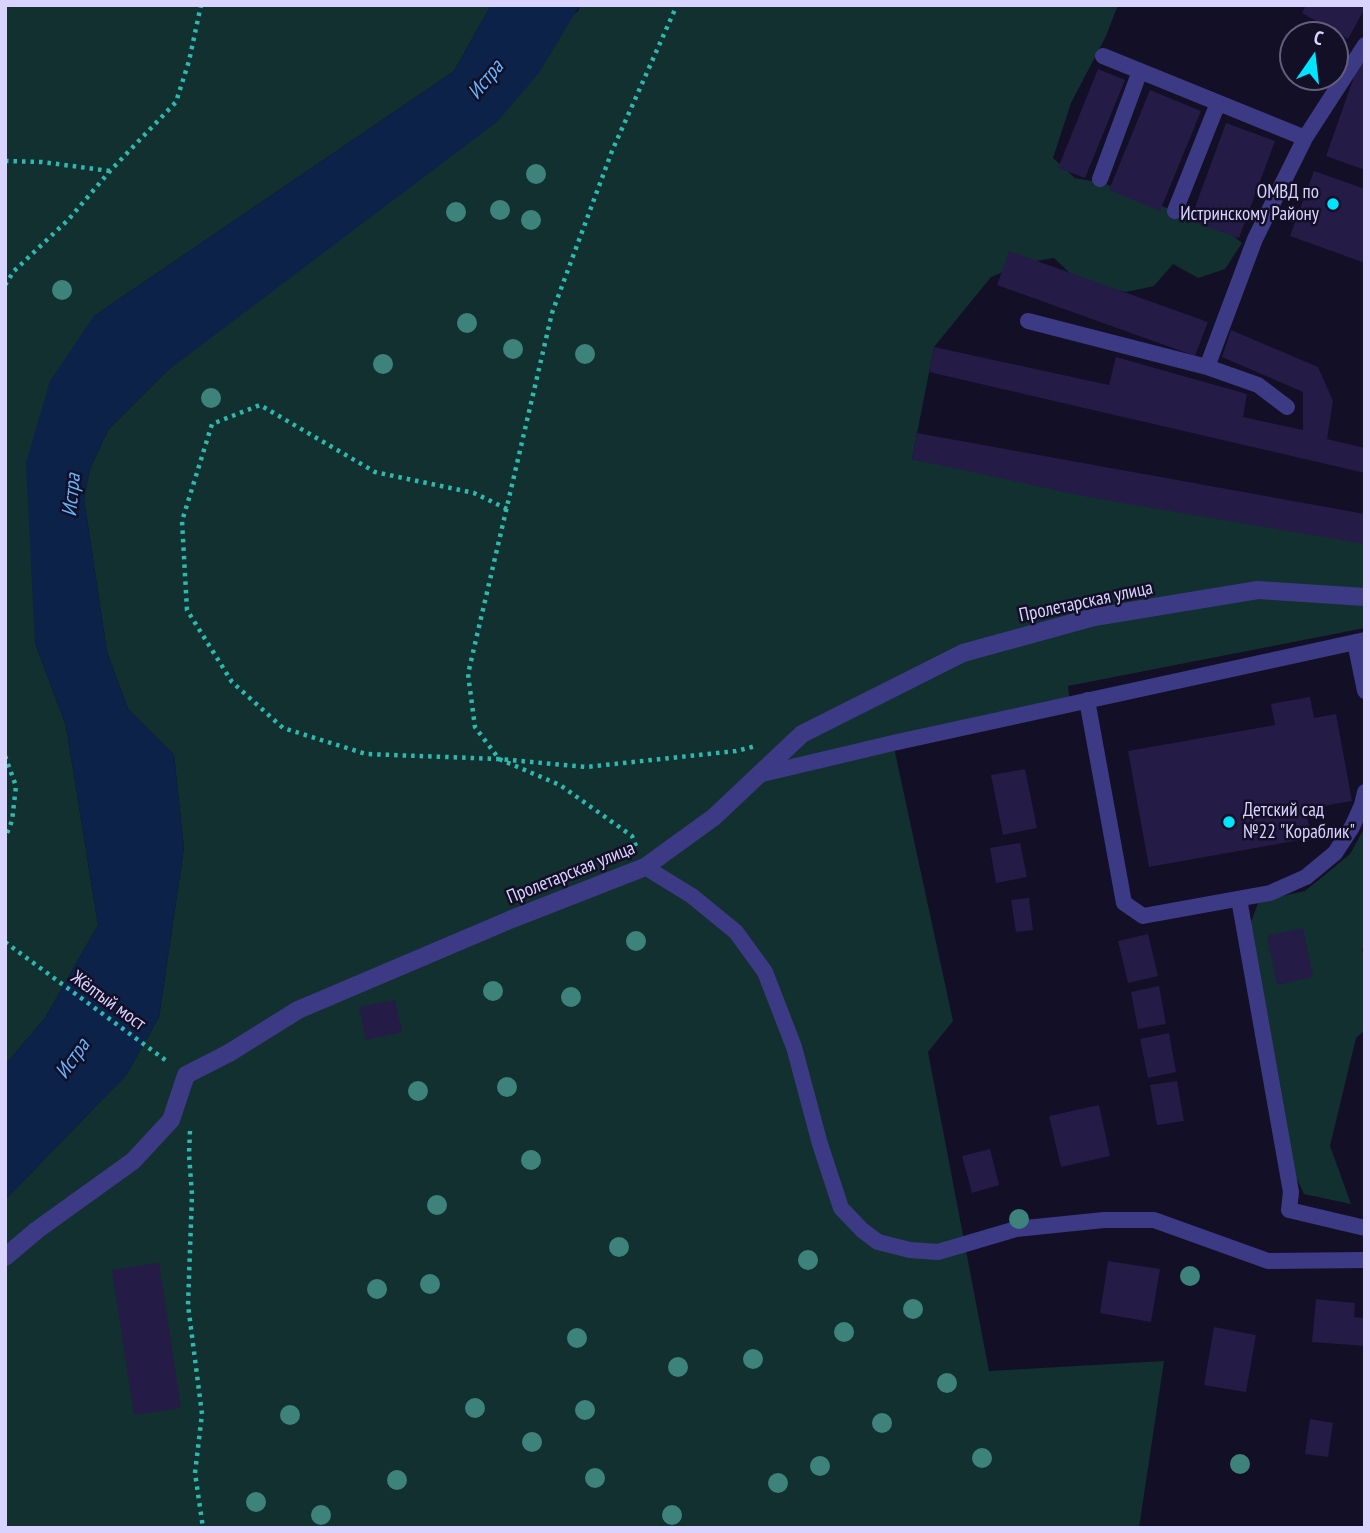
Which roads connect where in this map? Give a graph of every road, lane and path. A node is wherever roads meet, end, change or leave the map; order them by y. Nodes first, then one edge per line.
1 (201, 5) edge
2 (677, 5) edge
3 (1365, 45) edge
4 (1103, 56) dead end
5 (1140, 71) junction
6 (1217, 103) junction
7 (1305, 138) junction
8 (5, 161) edge
9 (110, 171) junction
10 (1100, 179) dead end
11 (1175, 211) dead end
12 (5, 285) edge
13 (1028, 321) dead end
14 (1207, 367) junction
15 (1287, 407) dead end
16 (508, 509) junction
17 (1365, 597) edge
18 (1360, 641) edge
19 (1365, 691) edge
20 (1087, 700) junction
21 (762, 744) dead end
22 (5, 756) edge
23 (499, 759) junction
24 (758, 775) junction
25 (1365, 792) edge
26 (5, 838) edge
27 (645, 867) junction
28 (1239, 899) junction
29 (5, 942) edge
30 (167, 1061) dead end
31 (190, 1130) dead end
32 (1365, 1228) edge
33 (5, 1257) edge
34 (1365, 1260) edge
35 (203, 1528) edge

1 - 9 path
2 - 16 path
3 - 7 lane
4 - 5 lane
5 - 6 lane
5 - 10 lane
6 - 7 lane
6 - 11 lane
7 - 14 lane
8 - 9 path
9 - 12 path
13 - 14 lane
14 - 15 lane
16 - 23 path
16 - 23 path
17 - 24 street, Пролетарская улица
18 - 19 lane
18 - 20 lane
20 - 24 lane
20 - 28 lane
21 - 23 path
22 - 26 path
23 - 27 path
24 - 27 street, Пролетарская улица
25 - 28 lane
27 - 33 street, Пролетарская улица
27 - 34 lane
28 - 32 lane
29 - 30 path, Жёлтый мост
31 - 35 path

